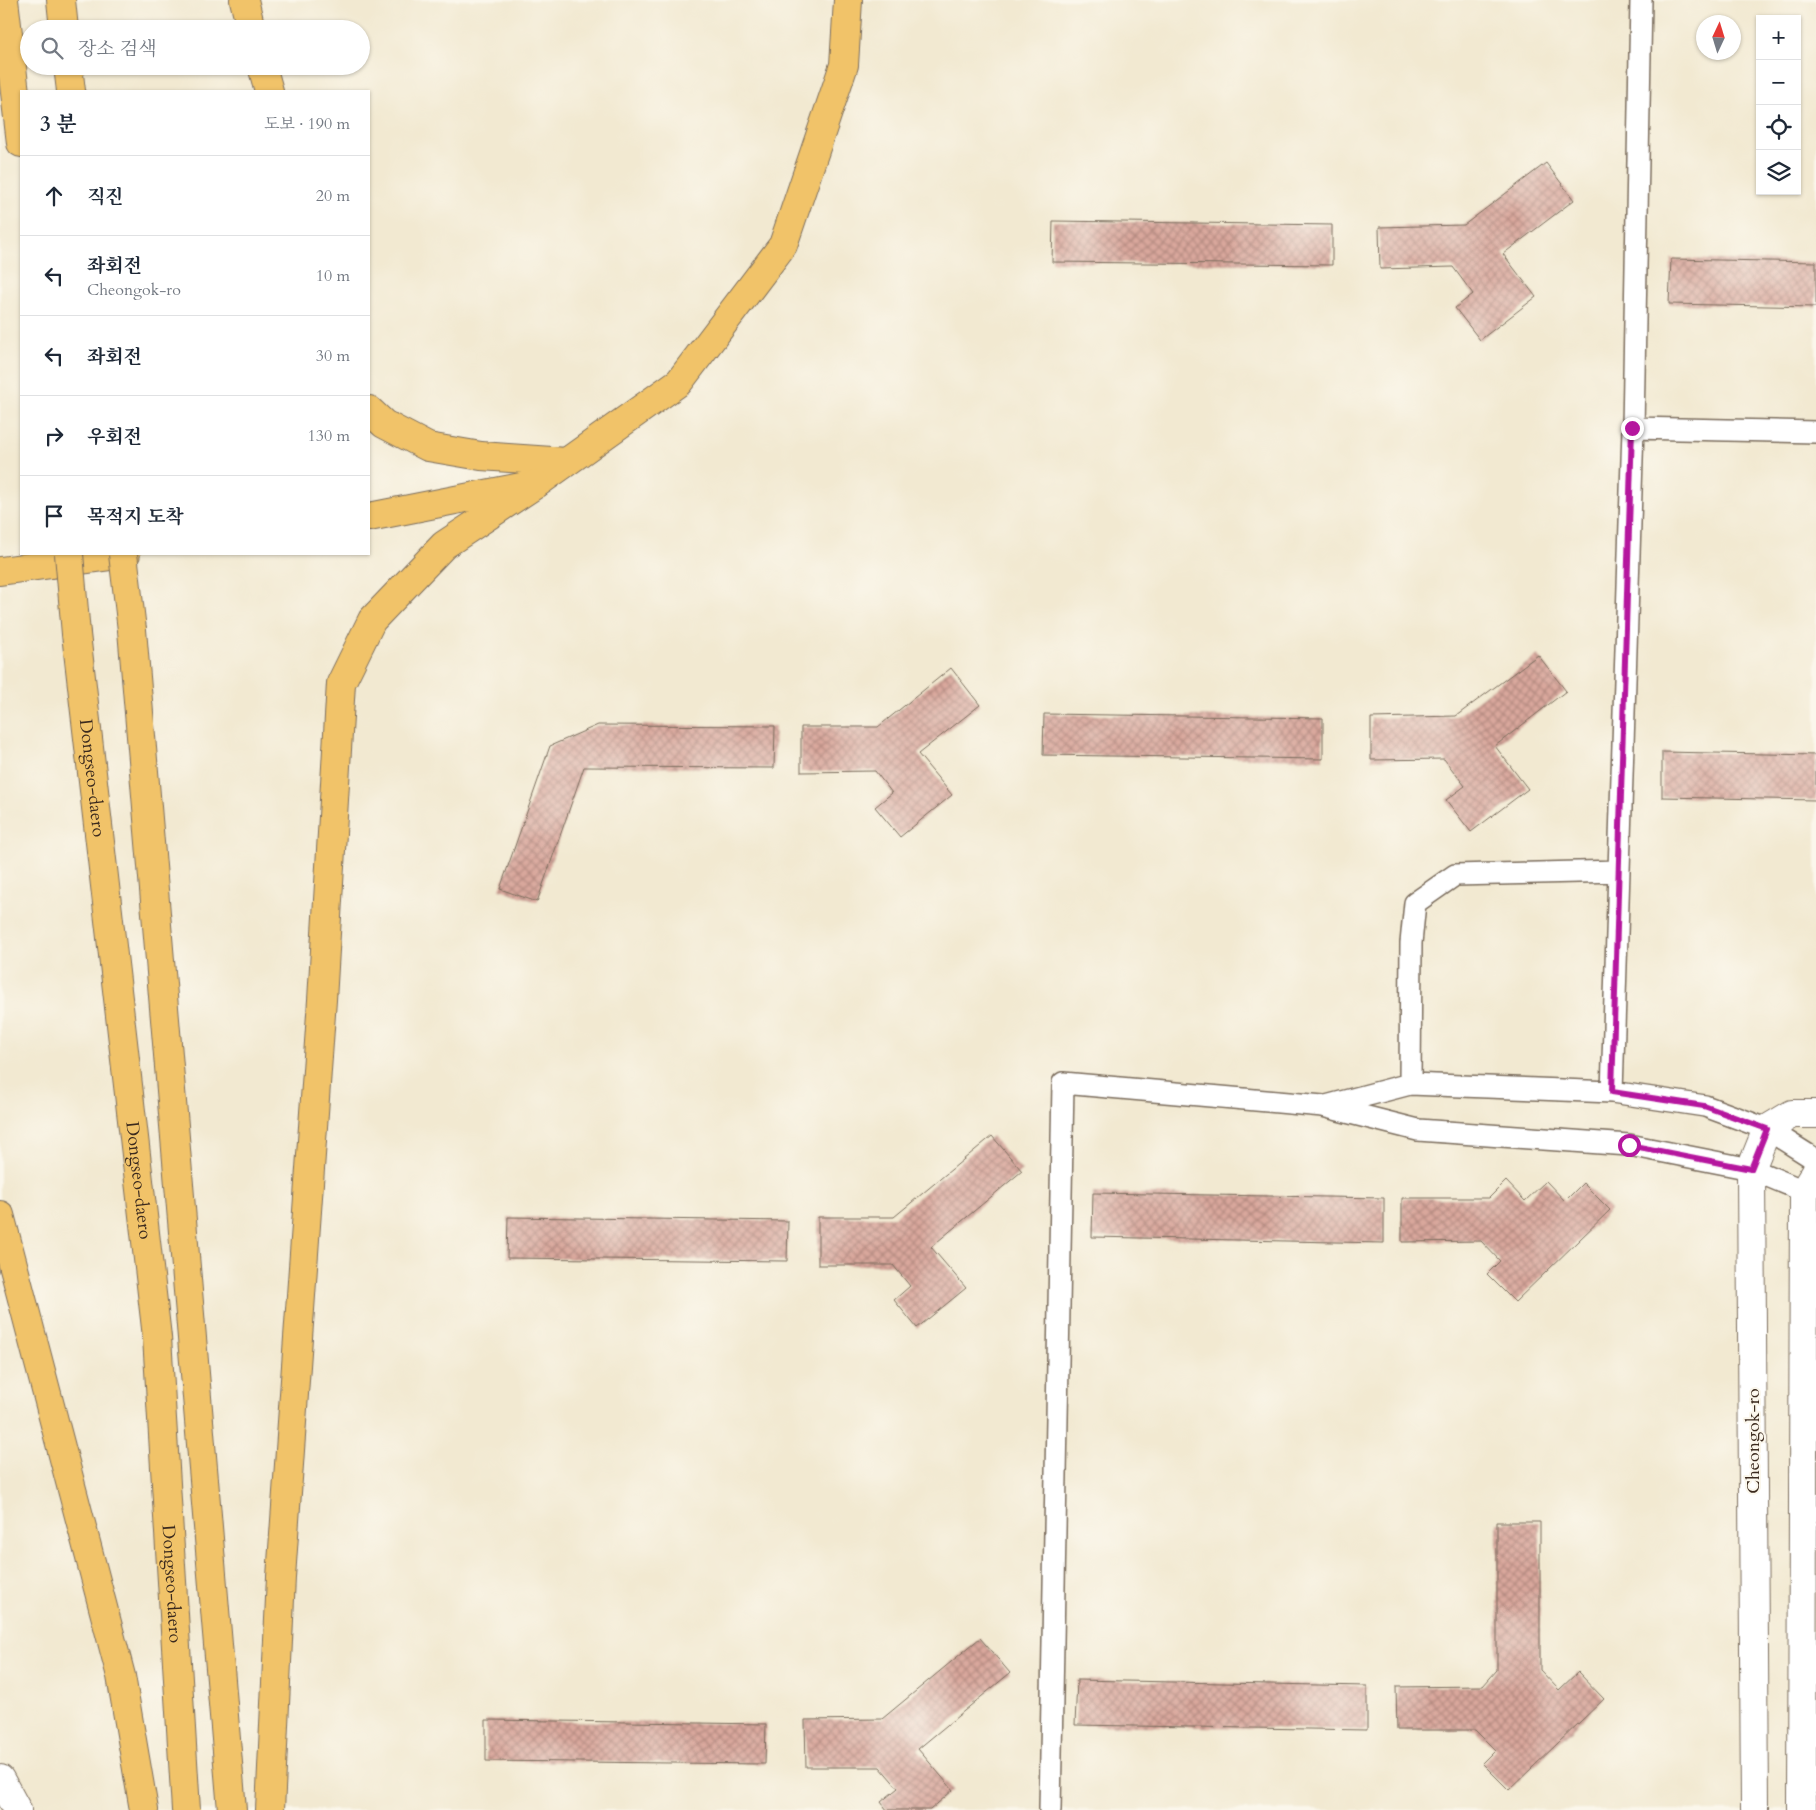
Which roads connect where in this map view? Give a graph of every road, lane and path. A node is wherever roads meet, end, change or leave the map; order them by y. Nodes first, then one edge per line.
1 (4, 0) edge
2 (61, 0) edge
3 (244, 0) edge
4 (848, 0) edge
5 (1641, 0) edge
6 (63, 20) edge
7 (249, 20) edge
8 (69, 75) edge
9 (264, 75) edge
10 (71, 90) edge
11 (268, 90) edge
12 (20, 135) edge
13 (370, 411) edge
14 (1632, 428) junction
15 (1816, 432) edge
16 (566, 462) junction
17 (536, 484) junction
18 (370, 517) edge
19 (69, 555) edge
20 (118, 555) edge
21 (125, 555) edge
22 (0, 571) edge
23 (1619, 871) junction
24 (1410, 1084) junction
25 (1612, 1092) junction
26 (1324, 1106) junction
27 (1816, 1114) edge
28 (1767, 1129) junction
29 (1816, 1160) edge
30 (1751, 1169) junction
31 (1810, 1181) edge
32 (0, 1215) edge
33 (0, 1779) edge
34 (17, 1810) edge
35 (144, 1810) edge
36 (186, 1810) edge
37 (232, 1810) edge
38 (270, 1810) edge
39 (1050, 1810) edge
40 (1755, 1810) edge
41 (1802, 1810) edge

1 - 12 highway
2 - 6 highway
3 - 7 highway
4 - 16 highway
5 - 14 lane
8 - 10 highway
9 - 11 highway
13 - 16 highway
14 - 15 lane
14 - 23 lane
16 - 17 highway
17 - 18 highway
17 - 38 highway
19 - 36 highway, Dongseo-daero, bridge
20 - 22 highway
21 - 37 highway, Dongseo-daero, bridge
23 - 24 lane
23 - 25 lane
24 - 25 lane
24 - 26 lane
25 - 28 lane
26 - 30 lane
26 - 39 lane
27 - 28 street
28 - 29 lane
28 - 30 street, Cheongok-ro
30 - 31 lane
30 - 40 street, Cheongok-ro
31 - 41 street
32 - 35 highway
33 - 34 street

